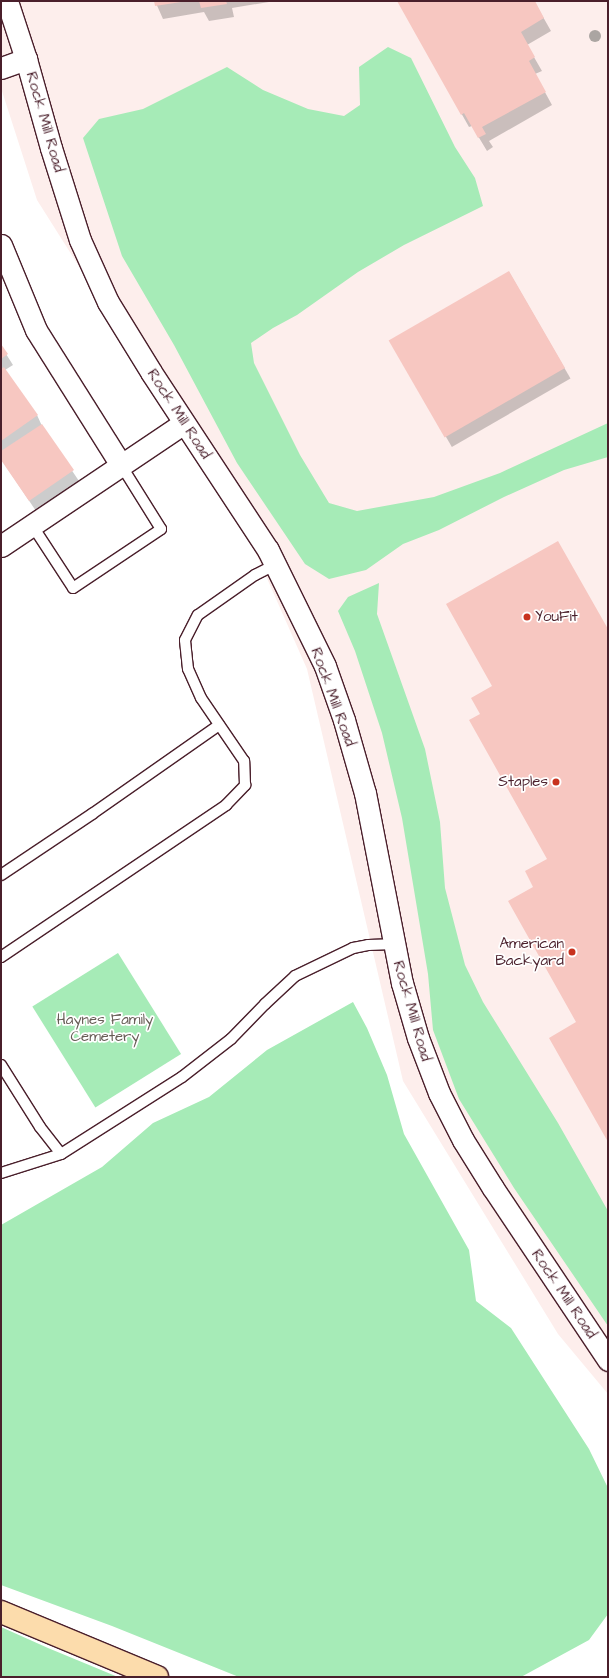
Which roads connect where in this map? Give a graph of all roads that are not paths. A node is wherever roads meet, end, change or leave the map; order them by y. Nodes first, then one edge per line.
1 (7, 1) edge
2 (26, 59) junction
3 (1, 68) edge
4 (1, 245) edge
5 (184, 423) junction
6 (121, 465) junction
7 (32, 525) junction
8 (1, 546) edge
9 (275, 564) junction
10 (219, 725) junction
11 (1, 875) edge
12 (393, 944) junction
13 (1, 957) edge
14 (1, 1065) edge
15 (61, 1154) junction
16 (1, 1173) edge
17 (608, 1360) edge
18 (1, 1612) edge
19 (157, 1677) edge

1 - 2 street, Rock Mill Road
2 - 3 street
2 - 5 street, Rock Mill Road
4 - 6 street
5 - 6 street
5 - 9 street, Rock Mill Road
6 - 7 street
6 - 7 lane
7 - 8 street
9 - 10 lane
9 - 12 street, Rock Mill Road
10 - 11 lane
10 - 13 lane
12 - 15 lane
12 - 17 street, Rock Mill Road
14 - 15 lane
15 - 16 lane
18 - 19 highway

